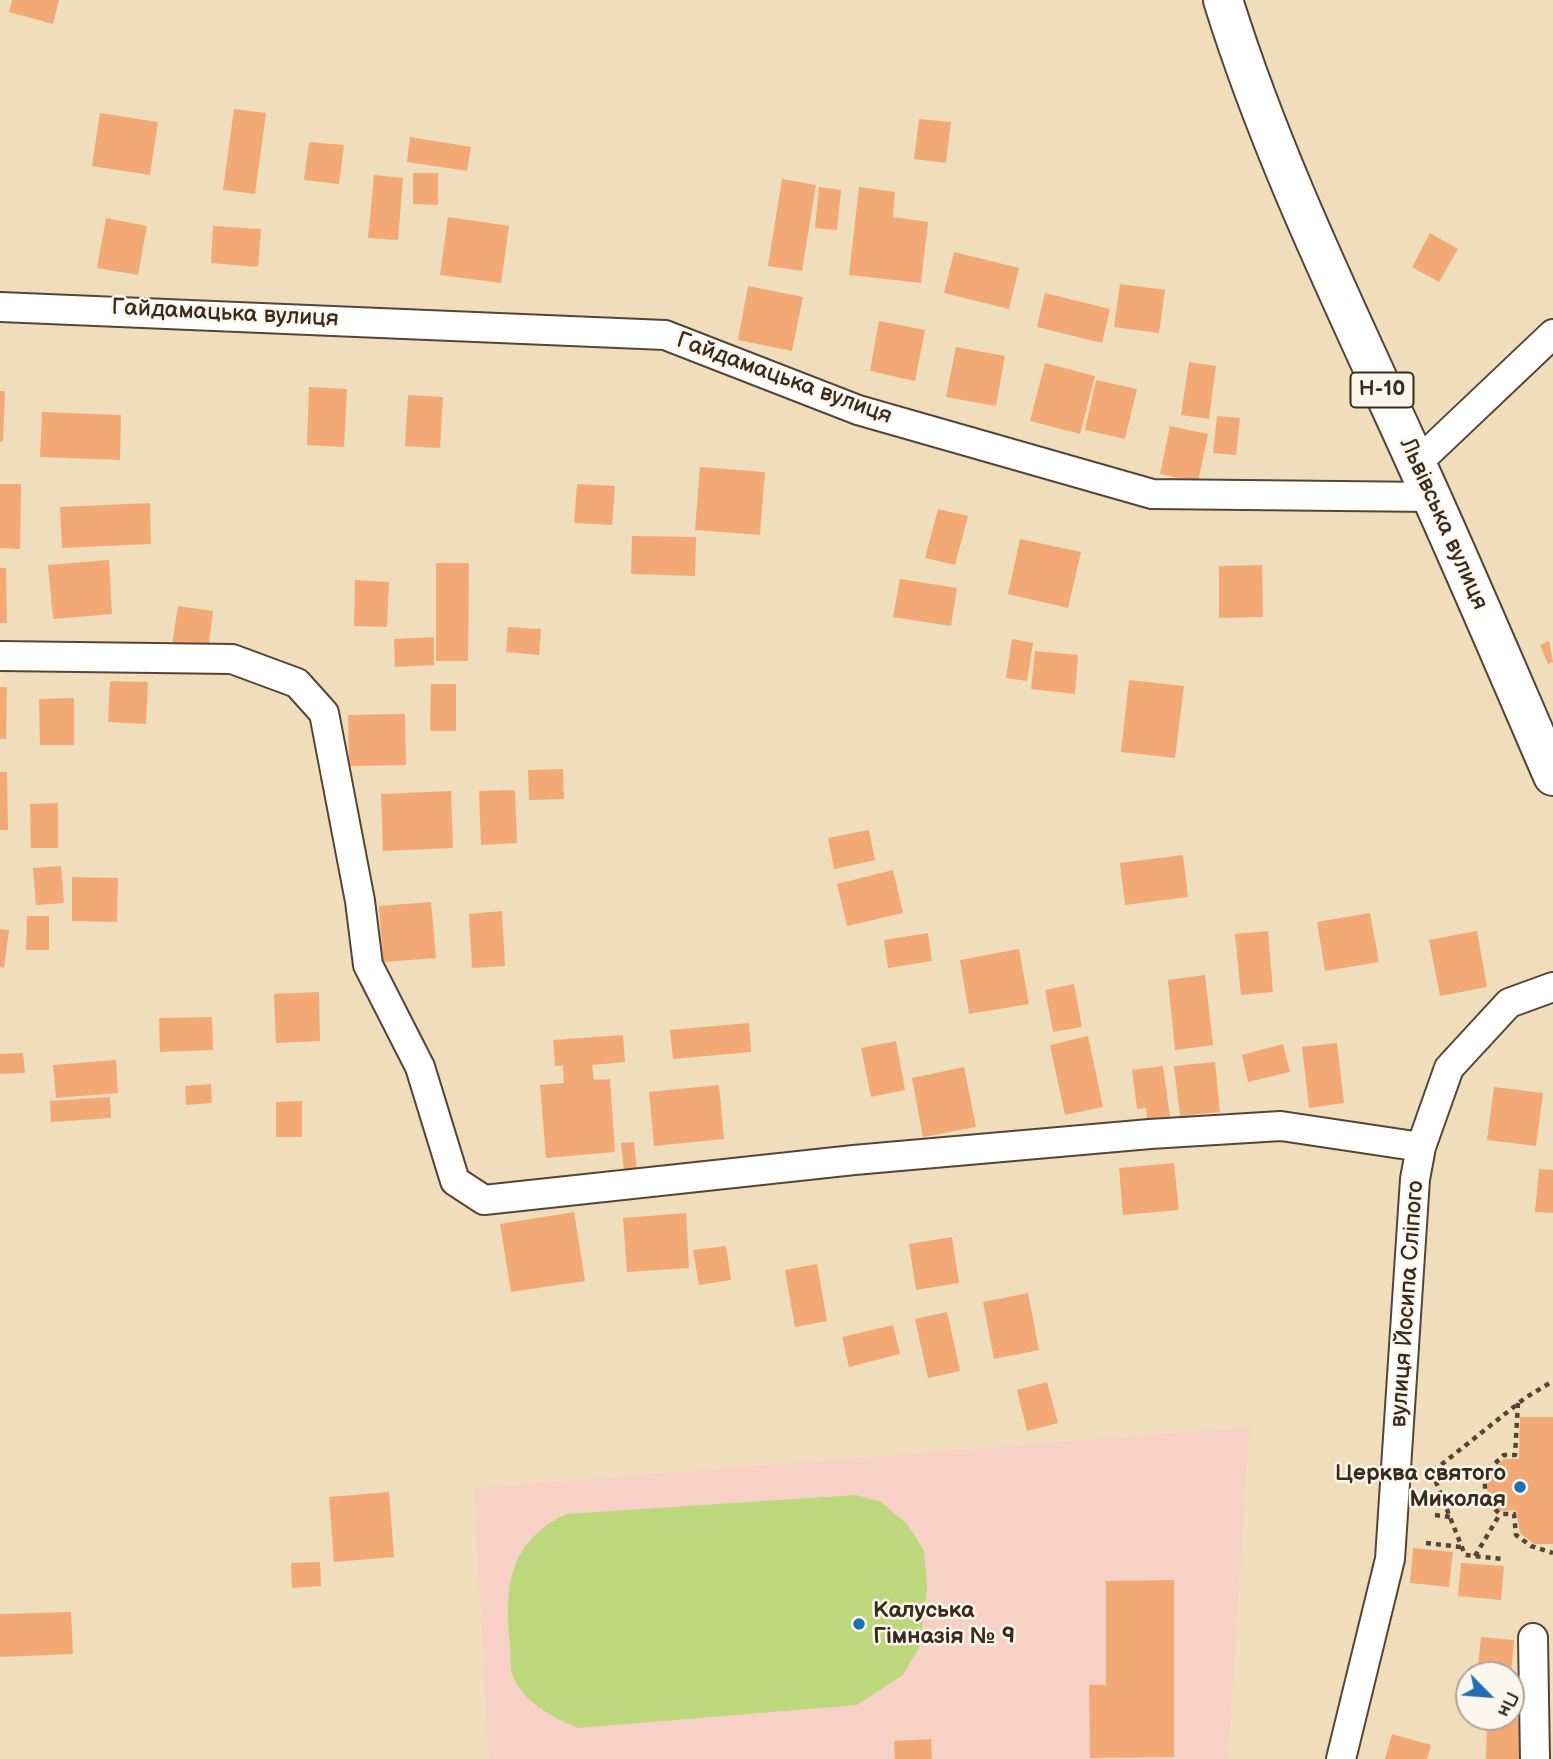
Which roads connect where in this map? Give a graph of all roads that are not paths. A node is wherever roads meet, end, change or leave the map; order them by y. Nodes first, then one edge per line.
1 (1223, 0) edge
2 (0, 307) edge
3 (1553, 334) edge
4 (1417, 463) junction
5 (1432, 497) junction
6 (0, 656) edge
7 (1553, 776) edge
8 (1553, 987) edge
9 (1421, 1147) junction
10 (1533, 1638) dead end
11 (1342, 1759) edge
12 (1535, 1759) edge

1 - 4 main road, Львівська вулиця / Н-10
2 - 5 street, Гайдамацька вулиця
3 - 4 street
4 - 5 main road, Львівська вулиця / Н-10
5 - 7 main road, Львівська вулиця / Н-10
6 - 9 street
8 - 9 street, вулиця Йосипа Сліпого
9 - 11 street, вулиця Йосипа Сліпого
10 - 12 street

